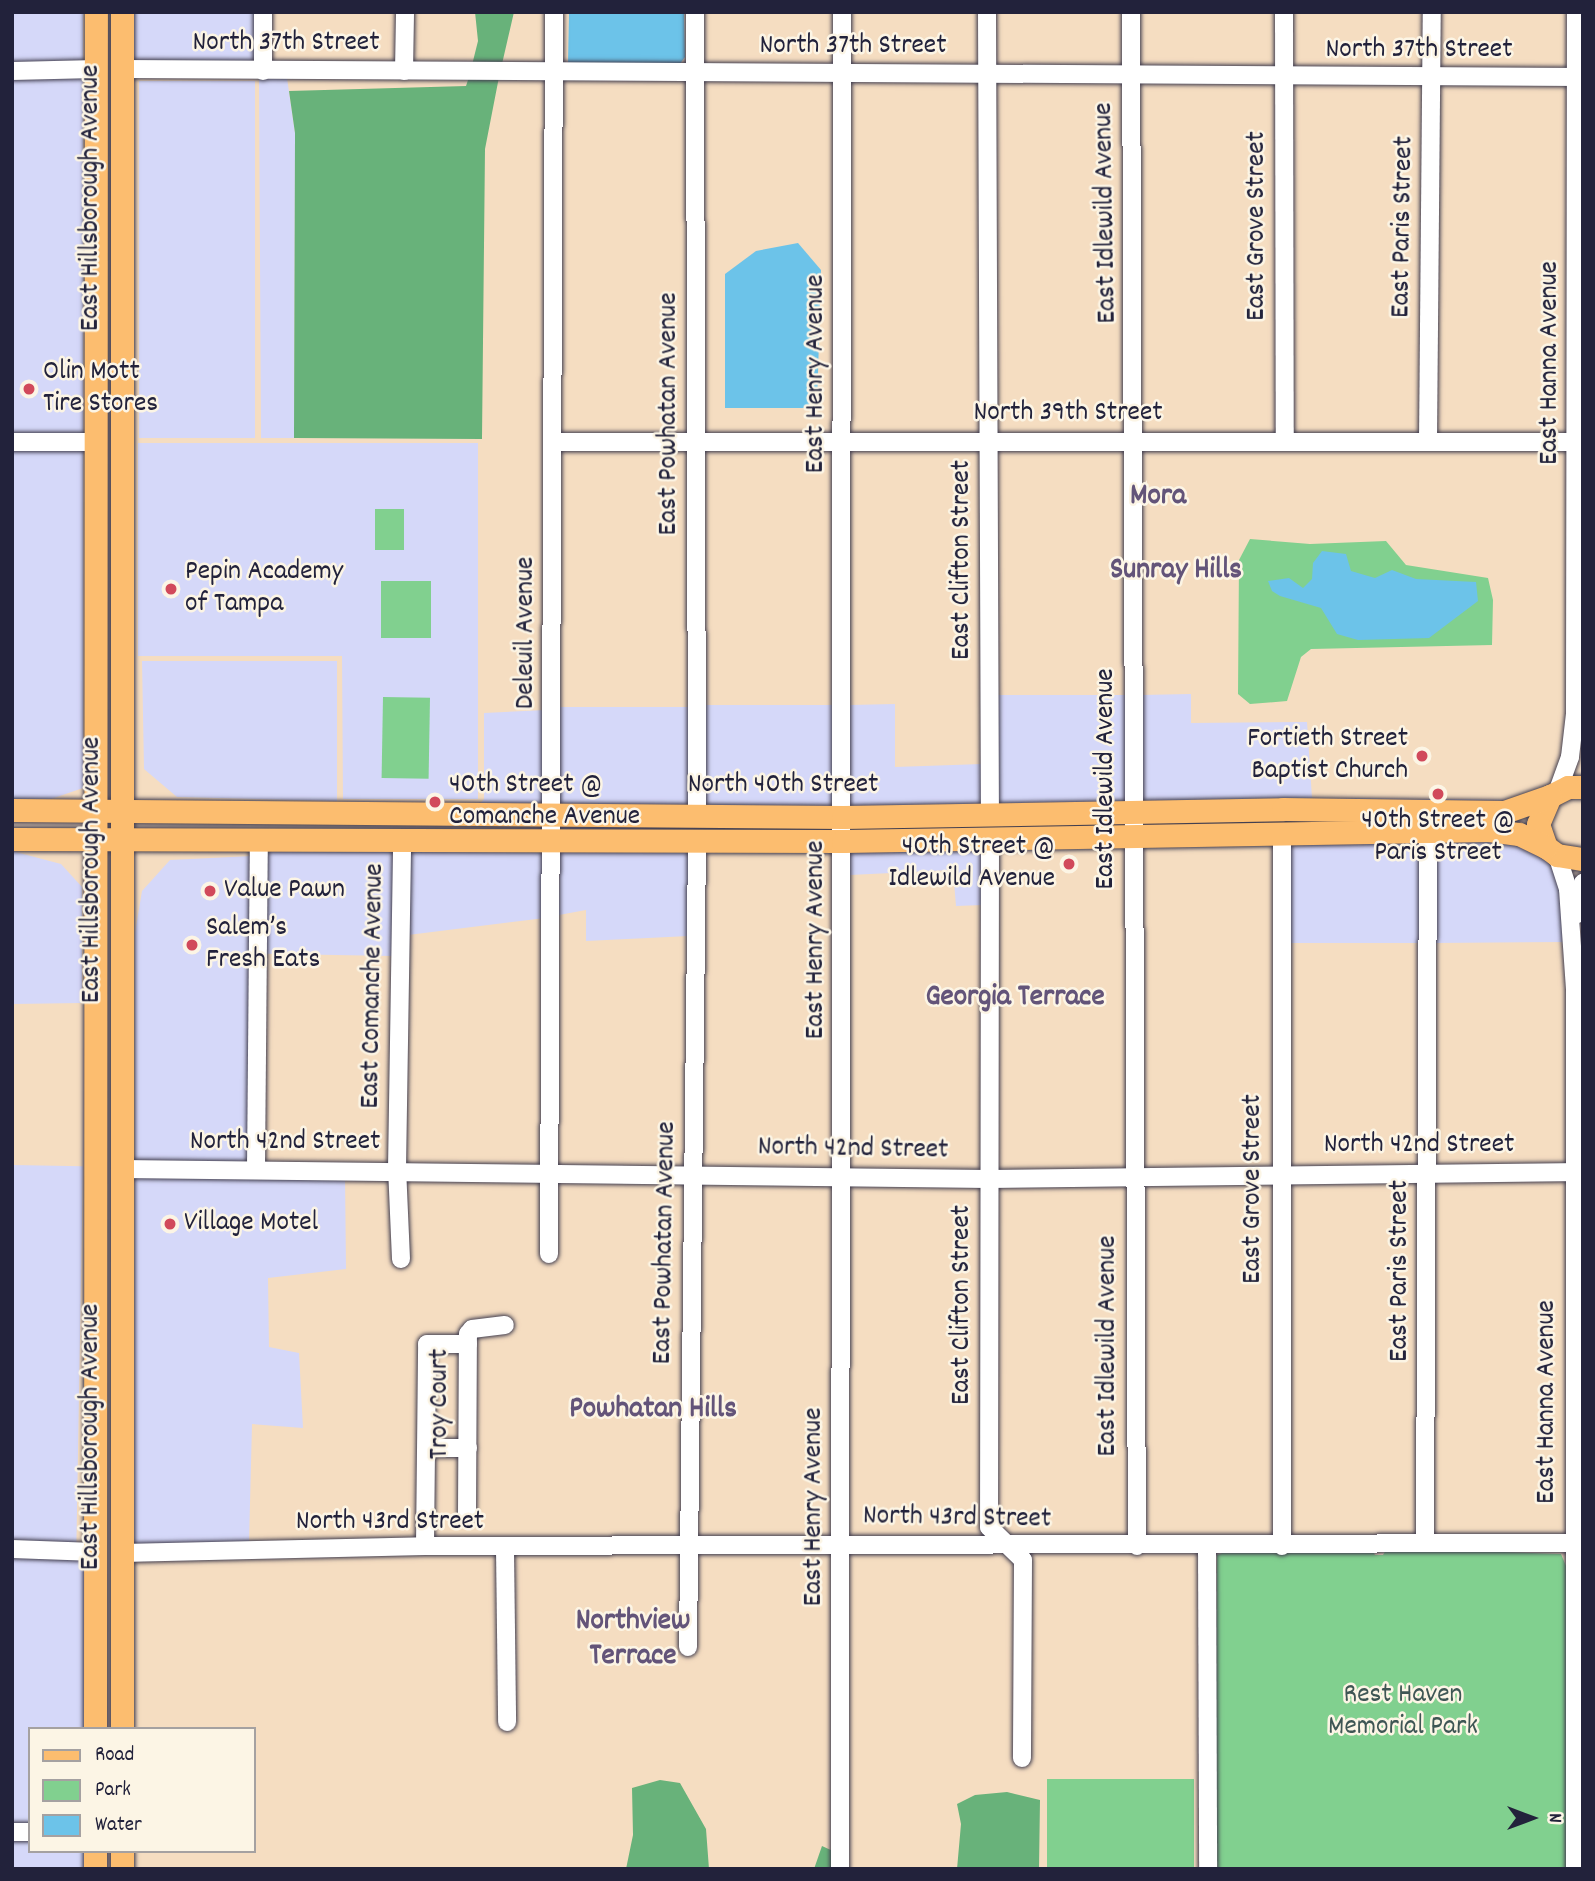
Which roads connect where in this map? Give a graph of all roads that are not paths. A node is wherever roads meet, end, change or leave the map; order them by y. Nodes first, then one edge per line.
1 (122, 12) edge
2 (263, 12) edge
3 (405, 12) edge
4 (554, 12) edge
5 (695, 12) edge
6 (842, 12) edge
7 (987, 12) edge
8 (1131, 12) edge
9 (1284, 12) edge
10 (1432, 12) edge
11 (1576, 12) edge
12 (96, 13) edge
13 (96, 69) junction
14 (122, 69) junction
15 (12, 71) edge
16 (263, 71) junction
17 (404, 71) junction
18 (554, 71) junction
19 (695, 72) junction
20 (842, 73) junction
21 (987, 74) junction
22 (1132, 75) junction
23 (1284, 77) junction
24 (1579, 77) edge
25 (1432, 78) junction
26 (120, 131) junction
27 (1580, 258) edge
28 (97, 279) junction
29 (120, 303) junction
30 (989, 440) junction
31 (1136, 440) junction
32 (1285, 440) junction
33 (696, 441) junction
34 (843, 441) junction
35 (12, 442) edge
36 (96, 442) junction
37 (554, 442) junction
38 (1428, 442) junction
39 (1580, 442) edge
40 (123, 492) junction
41 (1574, 714) junction
42 (1583, 759) edge
43 (1583, 788) edge
44 (1554, 793) junction
45 (12, 810) edge
46 (96, 810) junction
47 (123, 810) junction
48 (553, 814) junction
49 (990, 814) junction
50 (697, 815) junction
51 (843, 817) junction
52 (1133, 822) junction
53 (1282, 832) junction
54 (1428, 833) junction
55 (990, 838) junction
56 (12, 839) edge
57 (96, 839) junction
58 (122, 839) junction
59 (259, 839) junction
60 (402, 839) junction
61 (553, 840) junction
62 (697, 840) junction
63 (843, 841) junction
64 (1551, 851) junction
65 (1583, 859) edge
66 (1583, 883) edge
67 (1574, 935) junction
68 (1579, 990) edge
69 (256, 1168) junction
70 (122, 1169) junction
71 (397, 1169) junction
72 (550, 1172) junction
73 (1428, 1172) junction
74 (1578, 1172) edge
75 (1280, 1173) junction
76 (692, 1174) junction
77 (842, 1177) junction
78 (989, 1179) junction
79 (1134, 1179) junction
80 (549, 1254) dead end
81 (401, 1259) dead end
82 (505, 1325) dead end
83 (468, 1344) junction
84 (1579, 1349) edge
85 (427, 1448) junction
86 (468, 1448) junction
87 (1574, 1460) junction
88 (1583, 1481) edge
89 (95, 1510) junction
90 (467, 1514) dead end
91 (1425, 1541) junction
92 (1578, 1543) edge
93 (841, 1544) junction
94 (688, 1545) junction
95 (1207, 1545) junction
96 (425, 1546) junction
97 (1137, 1546) junction
98 (1282, 1546) junction
99 (1007, 1547) junction
100 (12, 1549) edge
101 (505, 1549) junction
102 (95, 1552) junction
103 (122, 1553) junction
104 (121, 1593) junction
105 (688, 1647) dead end
106 (1578, 1697) edge
107 (507, 1722) dead end
108 (95, 1727) edge
109 (121, 1727) edge
110 (1022, 1758) dead end
111 (1579, 1833) edge
112 (840, 1869) edge
113 (1208, 1869) edge
114 (1575, 1869) edge

1 - 14 main road, East Hillsborough Avenue
2 - 16 street
3 - 17 street
4 - 18 street, Deleuil Avenue
5 - 19 street, East Powhatan Avenue
6 - 20 street, East Henry Avenue
7 - 21 street, East Clifton Street
8 - 22 street, East Idlewild Avenue
9 - 23 street, East Grove Street
10 - 25 street, East Paris Street
11 - 24 street, East Hanna Avenue
12 - 13 main road, East Hillsborough Avenue
12 - 14 main road
13 - 15 street
13 - 26 main road
13 - 28 main road, East Hillsborough Avenue
14 - 16 street, North 37th Street
14 - 26 main road, East Hillsborough Avenue
16 - 17 street, North 37th Street
17 - 18 street, North 37th Street
18 - 19 street, North 37th Street
18 - 37 street, Deleuil Avenue
19 - 20 street, North 37th Street
19 - 33 street, East Powhatan Avenue
20 - 21 street, North 37th Street
20 - 34 street, East Henry Avenue
21 - 22 street, North 37th Street
21 - 30 street, East Clifton Street
22 - 23 street, North 37th Street
22 - 31 street, East Idlewild Avenue
23 - 25 street, North 37th Street
23 - 32 street, East Grove Street
24 - 25 street, North 37th Street
24 - 27 street, East Hanna Avenue
25 - 38 street, East Paris Street
26 - 29 main road, East Hillsborough Avenue
27 - 39 street, East Hanna Avenue
28 - 29 main road
28 - 36 main road, East Hillsborough Avenue
29 - 40 main road, East Hillsborough Avenue
30 - 31 street, North 39th Street
30 - 34 street, North 39th Street
30 - 49 street, East Clifton Street
31 - 32 street, North 39th Street
31 - 52 street, East Idlewild Avenue
32 - 38 street, North 39th Street
33 - 34 street, North 39th Street
33 - 37 street, North 39th Street
33 - 50 street, East Powhatan Avenue
34 - 51 street, East Henry Avenue
35 - 36 street
36 - 40 main road
36 - 46 main road, East Hillsborough Avenue
37 - 48 street, Deleuil Avenue
38 - 39 street, North 39th Street
39 - 41 street, East Hanna Avenue
40 - 47 main road, East Hillsborough Avenue
41 - 42 street, East Hanna Avenue
41 - 44 street, East Hanna Avenue
43 - 44 main road, North 40th Street
44 - 52 main road, North 40th Street
44 - 64 main road
45 - 46 main road, North 40th Street
46 - 47 main road, North 40th Street
46 - 57 main road, East Hillsborough Avenue
47 - 48 main road, North 40th Street
47 - 58 main road, East Hillsborough Avenue
48 - 50 main road, North 40th Street
48 - 61 street, Deleuil Avenue
49 - 51 main road, North 40th Street
49 - 52 main road, North 40th Street
50 - 51 main road, North 40th Street
51 - 63 street, East Henry Avenue
52 - 53 main road, North 40th Street
52 - 55 main road, North 40th Street
52 - 79 street, East Idlewild Avenue
53 - 54 main road, North 40th Street
53 - 75 street, East Grove Street
54 - 64 main road, North 40th Street
54 - 73 street, East Paris Street
55 - 63 main road, North 40th Street
55 - 78 street, East Clifton Street
56 - 57 main road, North 40th Street
57 - 58 main road, North 40th Street
57 - 89 main road, East Hillsborough Avenue
58 - 59 main road, North 40th Street
58 - 70 main road, East Hillsborough Avenue
59 - 60 main road, North 40th Street
59 - 69 street
60 - 61 main road, North 40th Street
60 - 71 street, East Comanche Avenue
61 - 62 main road, North 40th Street
61 - 72 street, Deleuil Avenue
62 - 63 main road, North 40th Street
62 - 76 street, East Powhatan Avenue
63 - 77 street, East Henry Avenue
64 - 65 main road, North 40th Street
64 - 67 street, East Hanna Avenue
66 - 67 street, East Hanna Avenue
67 - 68 street, East Hanna Avenue
68 - 74 street, East Hanna Avenue
69 - 70 street, North 42nd Street
69 - 71 street, North 42nd Street
70 - 103 main road, East Hillsborough Avenue
71 - 72 street, North 42nd Street
71 - 81 street, East Comanche Avenue
72 - 76 street, North 42nd Street
72 - 80 street, Deleuil Avenue
73 - 74 street, North 42nd Street
73 - 75 street, North 42nd Street
73 - 91 street, East Paris Street
74 - 84 street, East Hanna Avenue
75 - 79 street, North 42nd Street
75 - 98 street, East Grove Street
76 - 77 street, North 42nd Street
76 - 94 street, East Powhatan Avenue
77 - 78 street, North 42nd Street
77 - 93 street, East Henry Avenue
78 - 79 street, North 42nd Street
78 - 99 street, East Clifton Street
79 - 97 street, East Idlewild Avenue
82 - 83 street, Troy Court
83 - 85 street
83 - 86 street, Troy Court
84 - 87 street, East Hanna Avenue
85 - 86 street
85 - 96 street
86 - 90 street, Troy Court
87 - 88 street
87 - 92 street, East Hanna Avenue
89 - 102 main road, East Hillsborough Avenue
89 - 103 main road
91 - 92 street, North 43rd Street
91 - 98 street, North 43rd Street
92 - 106 street, East Hanna Avenue
93 - 94 street, North 43rd Street
93 - 99 street, North 43rd Street
93 - 112 street, East Henry Avenue
94 - 101 street, North 43rd Street
94 - 105 street, East Powhatan Avenue
95 - 97 street, North 43rd Street
95 - 98 street, North 43rd Street
95 - 113 street
96 - 101 street, North 43rd Street
96 - 103 street, North 43rd Street
97 - 99 street, North 43rd Street
99 - 110 street, East Clifton Street
100 - 102 street
101 - 107 street
102 - 104 main road
102 - 108 main road, East Hillsborough Avenue
103 - 104 main road, East Hillsborough Avenue
104 - 109 main road, East Hillsborough Avenue
106 - 111 street, East Hanna Avenue
111 - 114 street, East Hanna Avenue

